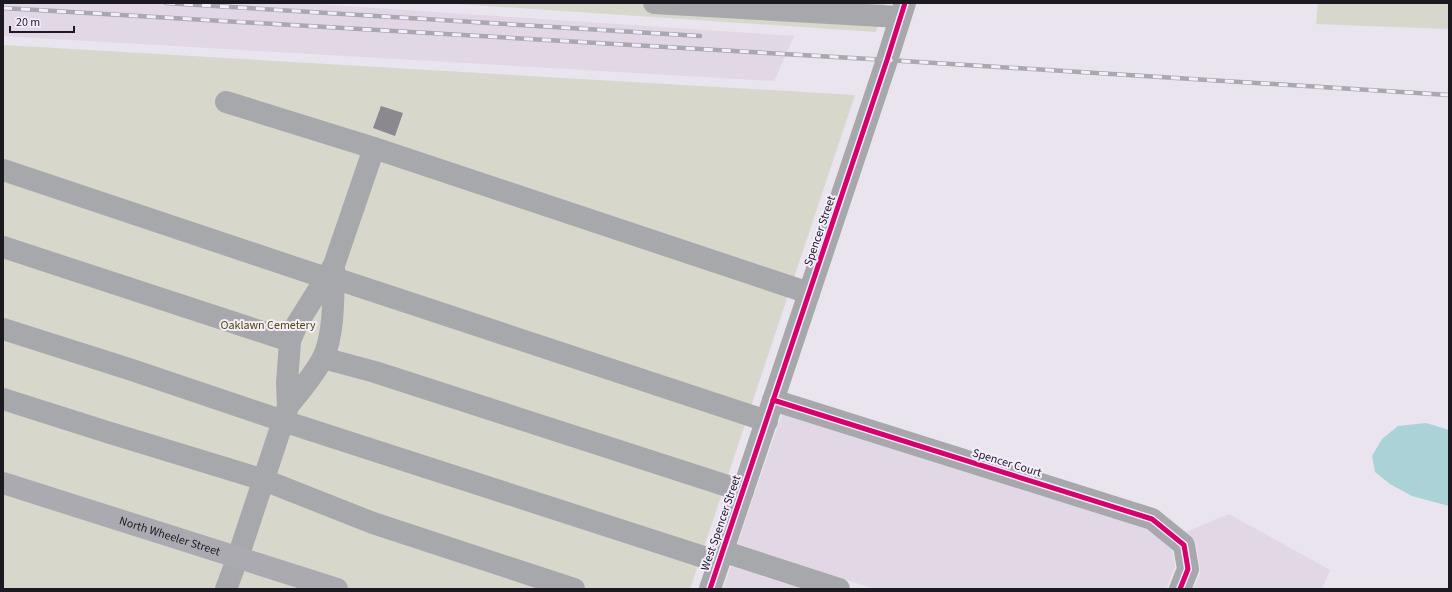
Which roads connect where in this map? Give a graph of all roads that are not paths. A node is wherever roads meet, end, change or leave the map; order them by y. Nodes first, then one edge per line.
1 (654, 3) edge
2 (902, 10) edge
3 (226, 102) dead end
4 (374, 148) junction
5 (3, 170) edge
6 (3, 247) edge
7 (331, 274) junction
8 (809, 293) junction
9 (3, 329) edge
10 (290, 342) junction
11 (323, 358) junction
12 (3, 399) edge
13 (773, 400) junction
14 (286, 414) junction
15 (767, 420) junction
16 (752, 464) joint
17 (264, 480) junction
18 (3, 483) edge
19 (743, 491) junction
20 (238, 557) junction
21 (720, 557) junction
22 (226, 589) edge
23 (337, 589) edge
24 (574, 589) edge
25 (710, 589) edge
26 (839, 589) edge
27 (1180, 589) edge

1 - 2 street
2 - 8 street, Spencer Street
3 - 4 street
4 - 7 street
4 - 8 street
5 - 7 street
6 - 10 street
7 - 10 street
7 - 11 street
7 - 15 street
8 - 13 street, Spencer Street
9 - 14 street
10 - 14 street
11 - 14 street
11 - 19 street
12 - 17 street
13 - 15 street, Spencer Street
13 - 27 street, Spencer Court
14 - 17 street
14 - 21 street
15 - 16 street, Spencer Street
16 - 19 street, West Spencer Street
17 - 20 street
17 - 24 street
18 - 20 main road, North Wheeler Street
19 - 21 street, West Spencer Street
20 - 22 street
20 - 23 main road, North Wheeler Street
21 - 25 street, West Spencer Street
21 - 26 street

